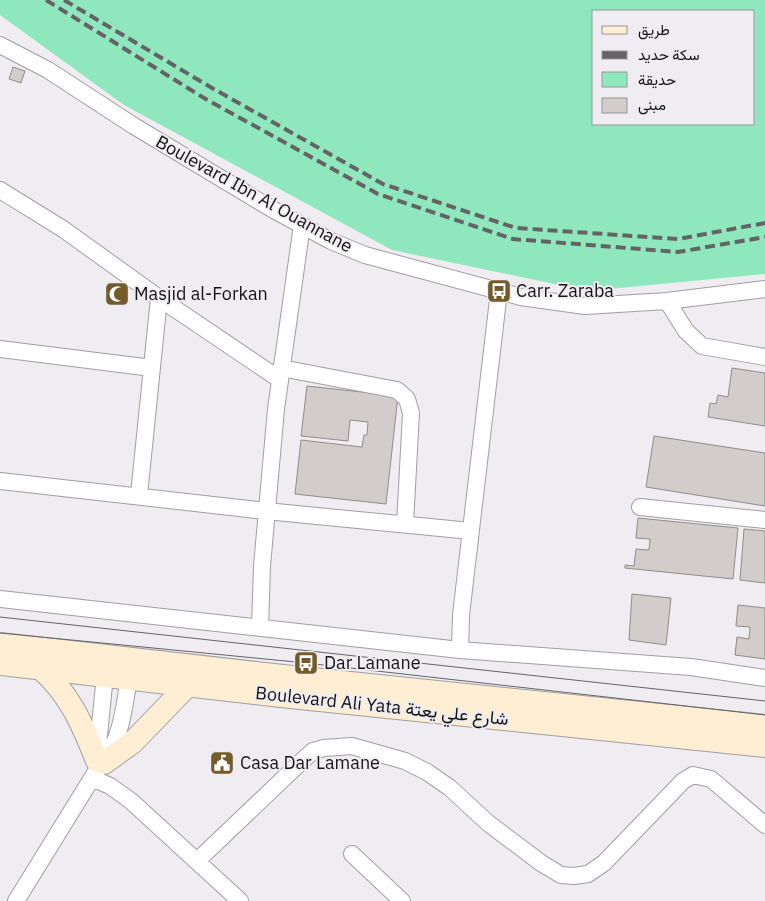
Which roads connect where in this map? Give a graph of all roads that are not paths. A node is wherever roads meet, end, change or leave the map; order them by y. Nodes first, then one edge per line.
1 (0, 45) edge
2 (0, 190) edge
3 (302, 225) junction
4 (765, 289) edge
5 (499, 291) junction
6 (159, 298) junction
7 (667, 301) junction
8 (0, 349) edge
9 (765, 357) edge
10 (152, 368) junction
11 (280, 373) junction
12 (0, 481) edge
13 (139, 495) junction
14 (640, 508) dead end
15 (266, 511) junction
16 (765, 520) edge
17 (405, 524) junction
18 (471, 531) junction
19 (0, 599) edge
20 (260, 626) junction
21 (0, 644) edge
22 (460, 650) junction
23 (0, 664) edge
24 (105, 665) junction
25 (40, 668) junction
26 (130, 669) junction
27 (765, 678) edge
28 (188, 685) junction
29 (765, 726) edge
30 (765, 746) edge
31 (98, 768) junction
32 (765, 825) edge
33 (352, 854) dead end
34 (197, 861) junction
35 (16, 901) edge
36 (240, 901) edge
37 (402, 901) edge

1 - 3 street, Boulevard Ibn Al Ouannane
2 - 6 street
3 - 5 street, Boulevard Ibn Al Ouannane
3 - 11 street
4 - 7 street, Boulevard Ibn Al Ouannane
5 - 7 street, Boulevard Ibn Al Ouannane
5 - 18 street
6 - 10 street
6 - 11 street
7 - 9 street
8 - 10 street
10 - 13 street
11 - 15 street
11 - 17 street
12 - 13 street
13 - 15 street
14 - 16 street
15 - 17 street
15 - 20 street
17 - 18 street
18 - 22 street
19 - 20 street
20 - 22 street
21 - 24 main road, Boulevard Ali Yata شارع علي يعتة
22 - 27 street
23 - 25 main road, Boulevard Ali Yata شارع علي يعتة
24 - 25 main road, Boulevard Ali Yata شارع علي يعتة
24 - 26 main road, Boulevard Ali Yata شارع علي يعتة
24 - 31 street
25 - 31 main road
26 - 28 main road, Boulevard Ali Yata شارع علي يعتة
26 - 29 main road, Boulevard Ali Yata شارع علي يعتة
26 - 31 street
28 - 30 main road, Boulevard Ali Yata شارع علي يعتة
28 - 31 main road
31 - 34 street
31 - 35 street
32 - 34 street
33 - 37 street
34 - 36 street

